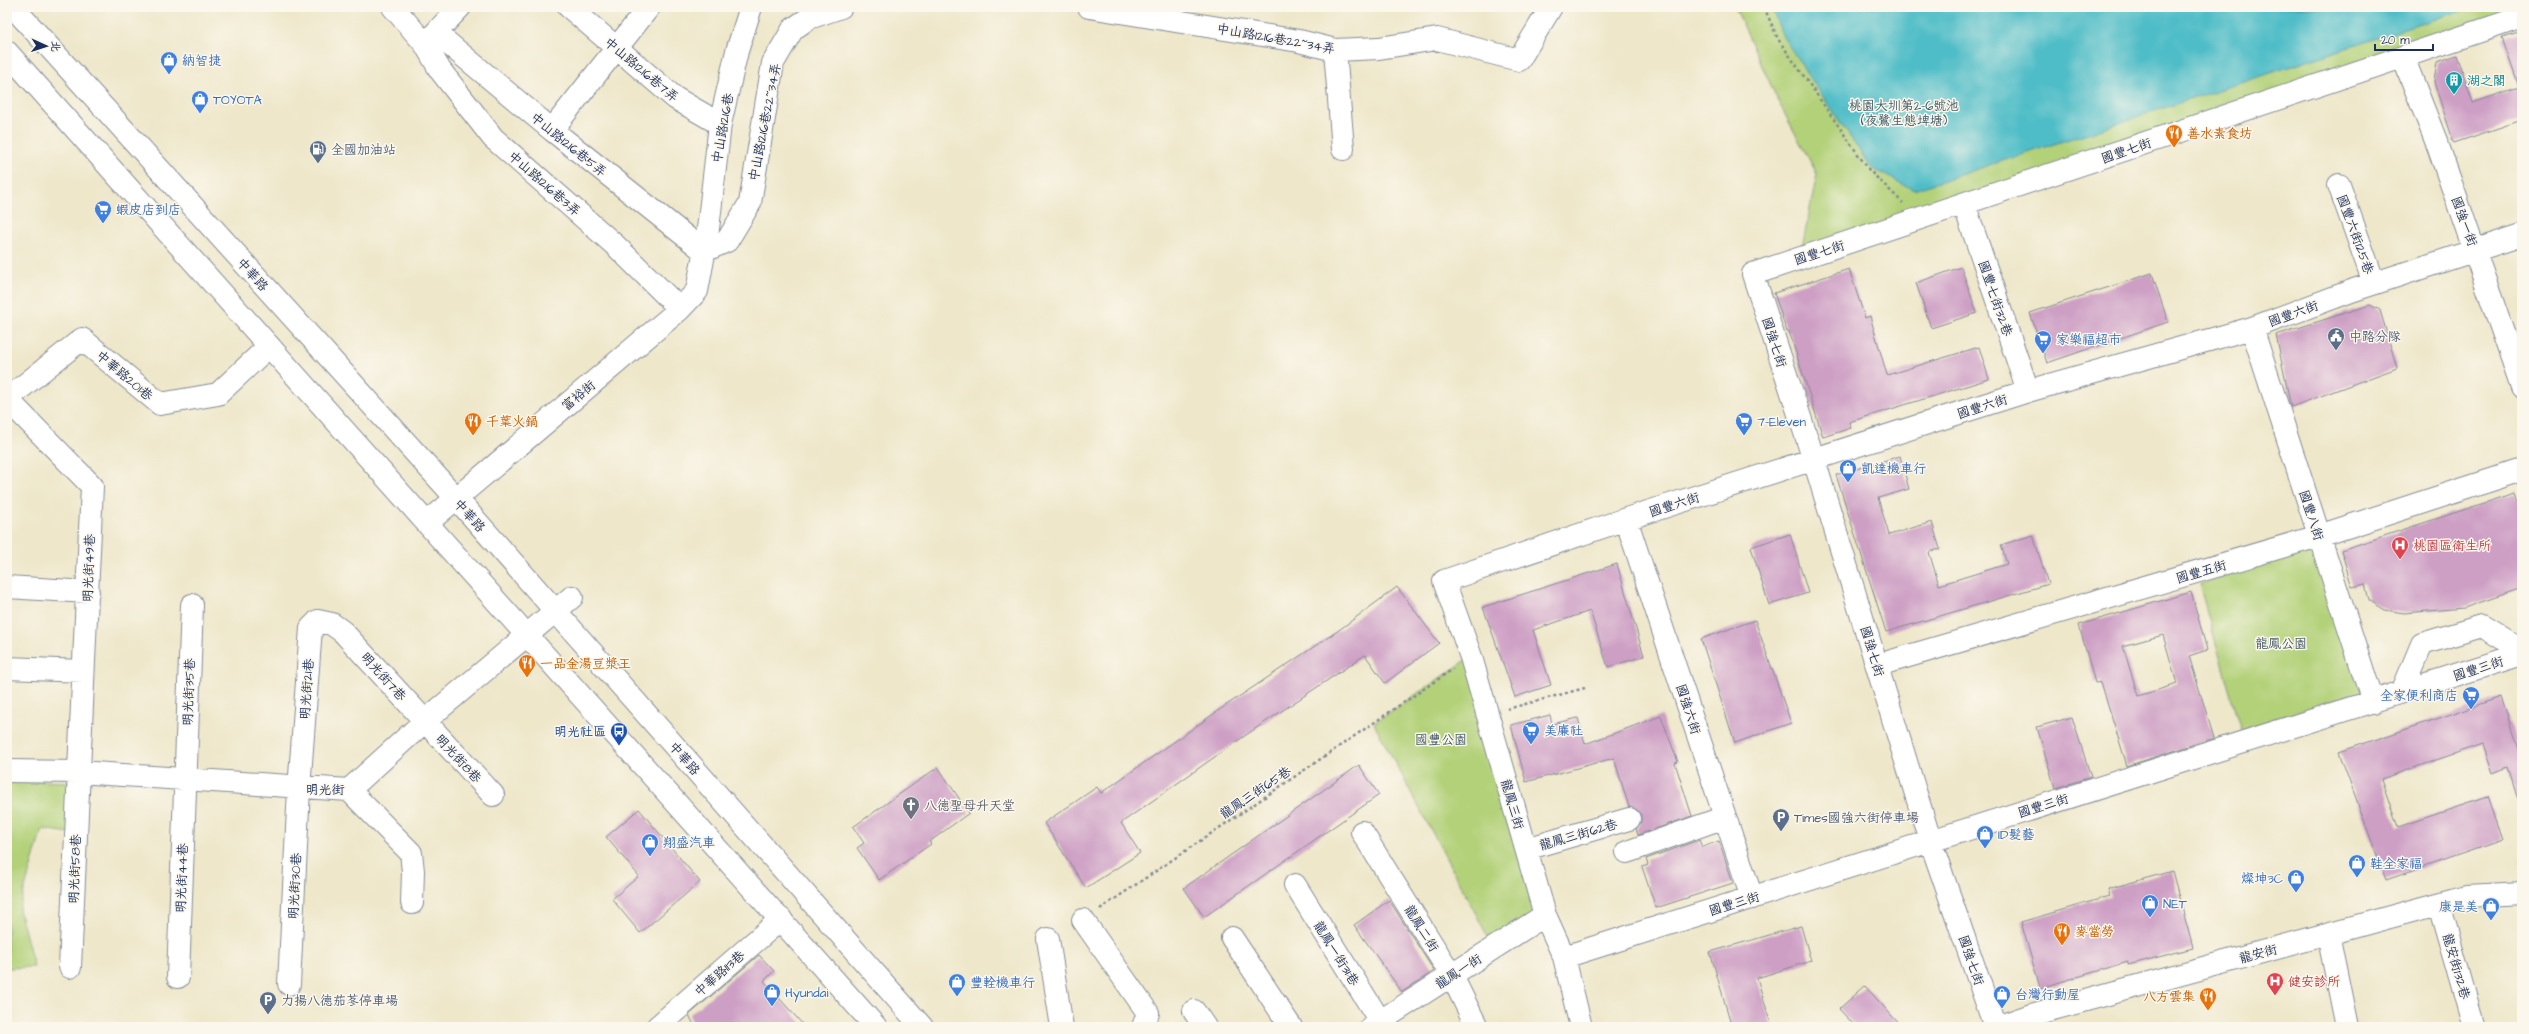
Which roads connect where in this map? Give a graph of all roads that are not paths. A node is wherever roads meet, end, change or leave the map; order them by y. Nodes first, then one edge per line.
1 (13, 7) edge
2 (394, 7) edge
3 (460, 7) edge
4 (569, 7) edge
5 (649, 7) edge
6 (751, 7) edge
7 (841, 7) edge
8 (1089, 7) edge
9 (1551, 7) edge
10 (2522, 17) edge
11 (431, 39) junction
12 (617, 47) junction
13 (1335, 50) junction
14 (7, 52) edge
15 (2403, 57) junction
16 (720, 124) junction
17 (552, 130) junction
18 (1343, 149) dead end
19 (2339, 185) dead end
20 (1964, 204) junction
21 (2522, 234) edge
22 (2475, 248) junction
23 (704, 251) junction
24 (1753, 274) joint
25 (2374, 283) junction
26 (680, 309) junction
27 (2252, 328) junction
28 (269, 346) junction
29 (2522, 387) edge
30 (2028, 391) junction
31 (7, 399) edge
32 (1814, 460) junction
33 (2522, 470) edge
34 (456, 498) junction
35 (1626, 519) junction
36 (427, 523) junction
37 (2319, 536) junction
38 (1444, 581) joint
39 (7, 587) edge
40 (88, 592) junction
41 (572, 597) dead end
42 (192, 605) dead end
43 (555, 611) junction
44 (343, 632) joint
45 (526, 635) junction
46 (2522, 650) edge
47 (2522, 654) edge
48 (1878, 666) junction
49 (7, 668) edge
50 (83, 671) junction
51 (2402, 692) junction
52 (2373, 702) junction
53 (425, 721) junction
54 (7, 772) edge
55 (78, 772) junction
56 (184, 780) junction
57 (299, 789) junction
58 (349, 790) junction
59 (493, 795) dead end
60 (1725, 817) junction
61 (1629, 819) dead end
62 (1362, 832) dead end
63 (1930, 840) junction
64 (1526, 849) junction
65 (1627, 852) dead end
66 (1295, 885) dead end
67 (2522, 893) edge
68 (1752, 898) junction
69 (412, 903) dead end
70 (2439, 905) junction
71 (1545, 914) junction
72 (780, 919) junction
73 (1083, 920) road end
74 (2328, 934) junction
75 (1232, 938) dead end
76 (1048, 939) dead end
77 (1564, 957) junction
78 (70, 967) dead end
79 (1452, 976) junction
80 (178, 977) dead end
81 (289, 984) dead end
82 (1376, 1024) edge
83 (657, 1027) edge
84 (876, 1027) edge
85 (922, 1027) edge
86 (1062, 1027) edge
87 (1143, 1027) edge
88 (1291, 1027) edge
89 (1477, 1027) edge
90 (1581, 1027) edge
91 (1996, 1027) edge
92 (2347, 1027) edge
93 (2474, 1027) edge

1 - 34 street, 中華路
2 - 11 street
3 - 11 street
4 - 12 street, 中山路1216巷7弄
5 - 12 street
6 - 16 street, 中山路1216巷
7 - 23 street, 中山路1216巷22~34弄
8 - 13 street, 中山路1216巷22~34弄
9 - 13 street, 中山路1216巷22~34弄
10 - 15 street, 國豐七街
11 - 17 street, 中山路1216巷5弄
11 - 26 street, 中山路1216巷3弄
12 - 16 street, 中山路1216巷7弄
12 - 17 street
13 - 18 street
14 - 28 street
15 - 20 street, 國豐七街
15 - 22 street, 國強一街
16 - 23 street, 中山路1216巷
17 - 23 street, 中山路1216巷5弄
19 - 25 street, 國豐六街125巷
20 - 24 street, 國豐七街
20 - 30 street, 國豐七街32巷
21 - 22 street, 國豐六街
22 - 25 street, 國豐六街
22 - 29 street, 國強一街
23 - 26 street, 富裕街
24 - 32 street, 國強七街
25 - 27 street, 國豐六街
26 - 34 street, 富裕街
27 - 30 street, 國豐六街
27 - 37 street, 國豐八街
28 - 31 street, 中華路201巷
28 - 36 street
30 - 32 street, 國豐六街
31 - 40 street, 明光街49巷
32 - 35 street, 國豐六街
32 - 48 street, 國強七街
33 - 37 street, 國豐五街
34 - 36 street, 富裕街
34 - 43 street, 中華路
35 - 38 street, 國豐六街
35 - 60 street, 國強六街
36 - 45 street
37 - 48 street, 國豐五街
37 - 52 street, 國豐八街
38 - 64 street, 龍鳳三街
39 - 40 street
40 - 50 street, 明光街49巷
41 - 43 street, 明光街
42 - 56 street, 明光街35巷
43 - 45 street, 明光街
43 - 85 street, 中華路
44 - 53 street, 明光街7巷
44 - 57 street, 明光街21巷
45 - 53 street, 明光街
45 - 72 street
46 - 51 street
47 - 51 street, 國豐三街
48 - 63 street, 國強七街
49 - 50 street
50 - 55 street, 明光街49巷
51 - 52 street, 國豐三街
52 - 63 street, 國豐三街
53 - 58 street, 明光街
53 - 59 street, 明光街8巷
54 - 55 street, 明光街
55 - 56 street, 明光街
55 - 78 street, 明光街58巷
56 - 57 street, 明光街
56 - 80 street, 明光街44巷
57 - 58 street, 明光街
57 - 81 street, 明光街30巷
58 - 69 street
60 - 65 street
60 - 68 street, 國強六街
61 - 64 street, 龍鳳三街62巷
62 - 79 street, 龍鳳二街
63 - 68 street, 國豐三街
63 - 91 street, 國強七街
64 - 71 street, 龍鳳三街
66 - 82 street, 龍鳳一街31巷
67 - 70 street, 龍安街
68 - 77 street, 國豐三街
70 - 74 street, 龍安街
70 - 93 street, 龍安街132巷
71 - 77 street, 龍鳳三街
71 - 79 street, 龍鳳一街
72 - 83 street, 中華路113巷
72 - 84 street
73 - 87 street
74 - 91 street, 龍安街
74 - 92 street
75 - 88 street
76 - 86 street
77 - 90 street, 龍鳳三街
79 - 82 street, 龍鳳一街
79 - 89 street, 龍鳳二街

